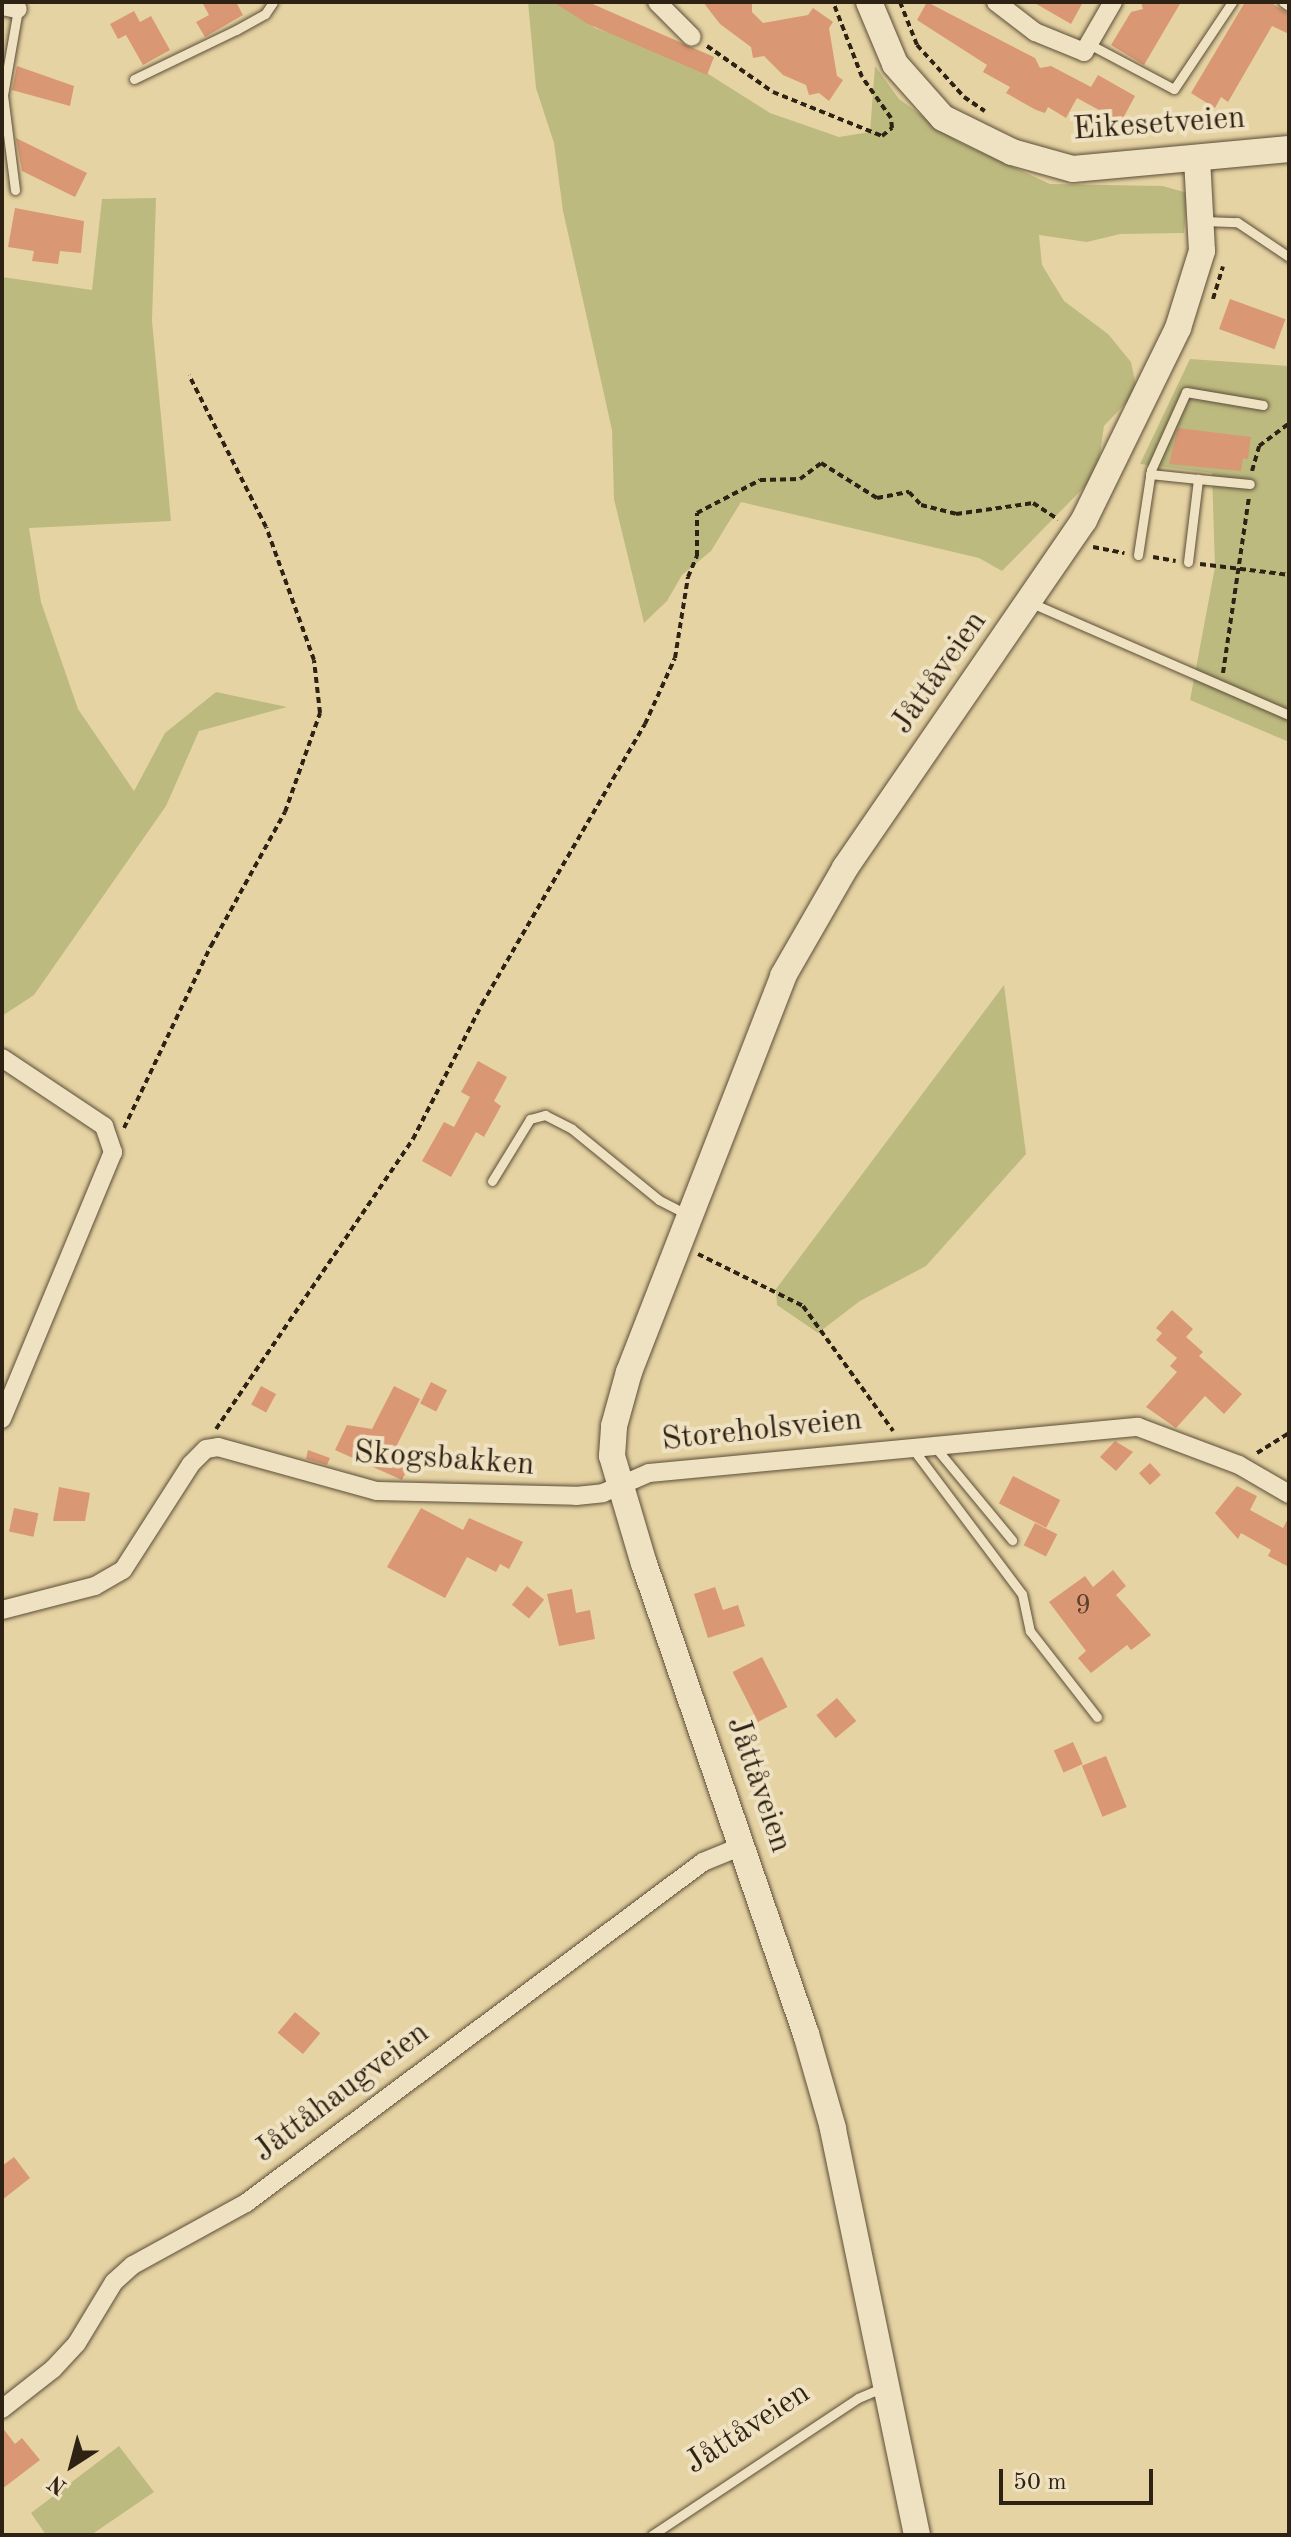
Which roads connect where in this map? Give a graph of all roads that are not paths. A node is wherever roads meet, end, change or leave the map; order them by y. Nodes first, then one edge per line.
1 (273, 2) edge
2 (657, 2) edge
3 (869, 2) edge
4 (996, 2) edge
5 (1113, 2) edge
6 (1232, 2) edge
7 (1283, 2) edge
8 (12, 6) edge
9 (1289, 6) edge
10 (692, 37) road end
11 (1089, 44) junction
12 (134, 79) dead end
13 (3, 95) edge
14 (1289, 149) edge
15 (1197, 158) junction
16 (15, 190) dead end
17 (1201, 222) junction
18 (1289, 257) edge
19 (1263, 405) dead end
20 (1150, 474) junction
21 (1198, 479) junction
22 (1250, 484) road end
23 (1138, 555) dead end
24 (1188, 562) dead end
25 (1029, 602) junction
26 (1289, 715) edge
27 (2, 1058) edge
28 (492, 1181) dead end
29 (689, 1215) junction
30 (2, 1418) edge
31 (933, 1444) junction
32 (908, 1448) junction
33 (621, 1485) junction
34 (1289, 1494) edge
35 (1012, 1540) dead end
36 (2, 1610) edge
37 (1097, 1717) dead end
38 (742, 1846) junction
39 (886, 2387) junction
40 (2, 2409) edge
41 (652, 2535) edge
42 (917, 2535) edge

1 - 12 lane
2 - 10 street
3 - 15 main road, Eikesetveien
4 - 11 street
5 - 11 street
6 - 11 lane
7 - 9 lane
8 - 13 lane
13 - 16 lane
14 - 15 main road, Eikesetveien
15 - 17 main road, Jåttåveien
17 - 18 lane
17 - 25 main road, Jåttåveien
19 - 20 lane
20 - 21 lane
20 - 23 lane
21 - 22 lane
21 - 24 lane
25 - 26 lane
25 - 29 main road, Jåttåveien
27 - 30 street
28 - 29 lane
29 - 33 main road, Jåttåveien
31 - 32 street, Storeholsveien
31 - 34 street, Storeholsveien
31 - 35 lane
32 - 33 street, Storeholsveien
32 - 37 lane
33 - 36 street, Skogsbakken
33 - 38 main road, Jåttåveien
38 - 39 main road, Jåttåveien
38 - 40 street, Jåttåhaugveien
39 - 41 lane, Jåttåveien
39 - 42 main road, Jåttåveien

